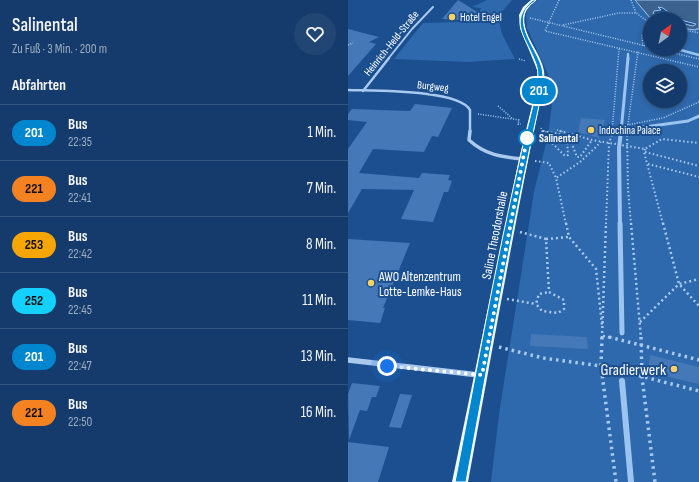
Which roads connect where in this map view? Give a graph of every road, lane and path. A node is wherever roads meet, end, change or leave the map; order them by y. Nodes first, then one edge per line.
1 (534, 0) edge
2 (559, 0) edge
3 (631, 0) edge
4 (433, 7) dead end
5 (636, 13) junction
6 (522, 15) junction
7 (643, 18) edge
8 (550, 24) junction
9 (562, 25) junction
10 (687, 30) edge
11 (699, 33) edge
12 (643, 35) edge
13 (353, 42) dead end
14 (348, 45) edge
15 (643, 46) junction
16 (640, 48) dead end
17 (619, 49) junction
18 (638, 52) junction
19 (686, 56) edge
20 (699, 59) edge
21 (699, 67) edge
22 (348, 90) edge
23 (363, 91) junction
24 (699, 102) edge
25 (498, 106) dead end
26 (471, 114) junction
27 (514, 119) junction
28 (627, 125) junction
29 (535, 126) junction
30 (557, 130) dead end
31 (543, 131) junction
32 (567, 139) junction
33 (592, 140) junction
34 (601, 142) junction
35 (609, 143) junction
36 (699, 144) edge
37 (626, 146) junction
38 (645, 151) junction
39 (523, 159) junction
40 (648, 164) junction
41 (699, 166) edge
42 (699, 176) edge
43 (556, 178) junction
44 (510, 229) junction
45 (569, 237) junction
46 (546, 239) junction
47 (699, 279) edge
48 (679, 284) junction
49 (549, 292) junction
50 (496, 297) junction
51 (536, 304) junction
52 (699, 306) edge
53 (640, 322) junction
54 (603, 336) junction
55 (488, 344) junction
56 (640, 345) junction
57 (348, 360) edge
58 (699, 360) edge
59 (601, 366) junction
60 (482, 375) junction
61 (642, 377) junction
62 (699, 391) edge
63 (460, 482) edge
64 (616, 482) edge
65 (655, 482) edge

1 - 6 main road
2 - 8 path
3 - 5 path
4 - 23 street, Heinrich-Held-Straße
5 - 7 path
5 - 9 path
6 - 8 path
6 - 29 main road, Saline Theodorshalle
8 - 9 path
8 - 17 path
9 - 15 path
10 - 11 path
12 - 15 path
13 - 14 path
15 - 16 path
17 - 18 path
17 - 35 path
18 - 21 path
18 - 28 path
19 - 20 path
22 - 23 street, Burgweg
23 - 26 street, Burgweg
24 - 28 path
25 - 27 path
26 - 27 path
26 - 39 street
27 - 29 path
28 - 37 path
29 - 31 path
29 - 39 main road, Saline Theodorshalle
30 - 33 path
31 - 32 path
31 - 32 path
32 - 33 path
33 - 34 path
34 - 35 path
34 - 43 path
35 - 37 path
35 - 54 path
36 - 38 path
37 - 38 path
37 - 53 path
38 - 40 path
38 - 41 path
39 - 43 path
39 - 44 main road, Saline Theodorshalle
40 - 42 path
40 - 48 path
43 - 45 path
44 - 46 path
44 - 50 main road, Saline Theodorshalle
45 - 46 path
45 - 54 path
46 - 49 path
47 - 48 path
48 - 52 path
48 - 53 path
49 - 51 path
49 - 51 path
50 - 51 path
50 - 55 main road, Saline Theodorshalle
53 - 56 path
54 - 56 path
54 - 59 path
55 - 59 path
55 - 60 main road, Saline Theodorshalle
56 - 58 path
56 - 61 path
57 - 60 street
59 - 61 path
59 - 64 path
60 - 63 main road, Saline Theodorshalle
61 - 62 path
61 - 65 path

